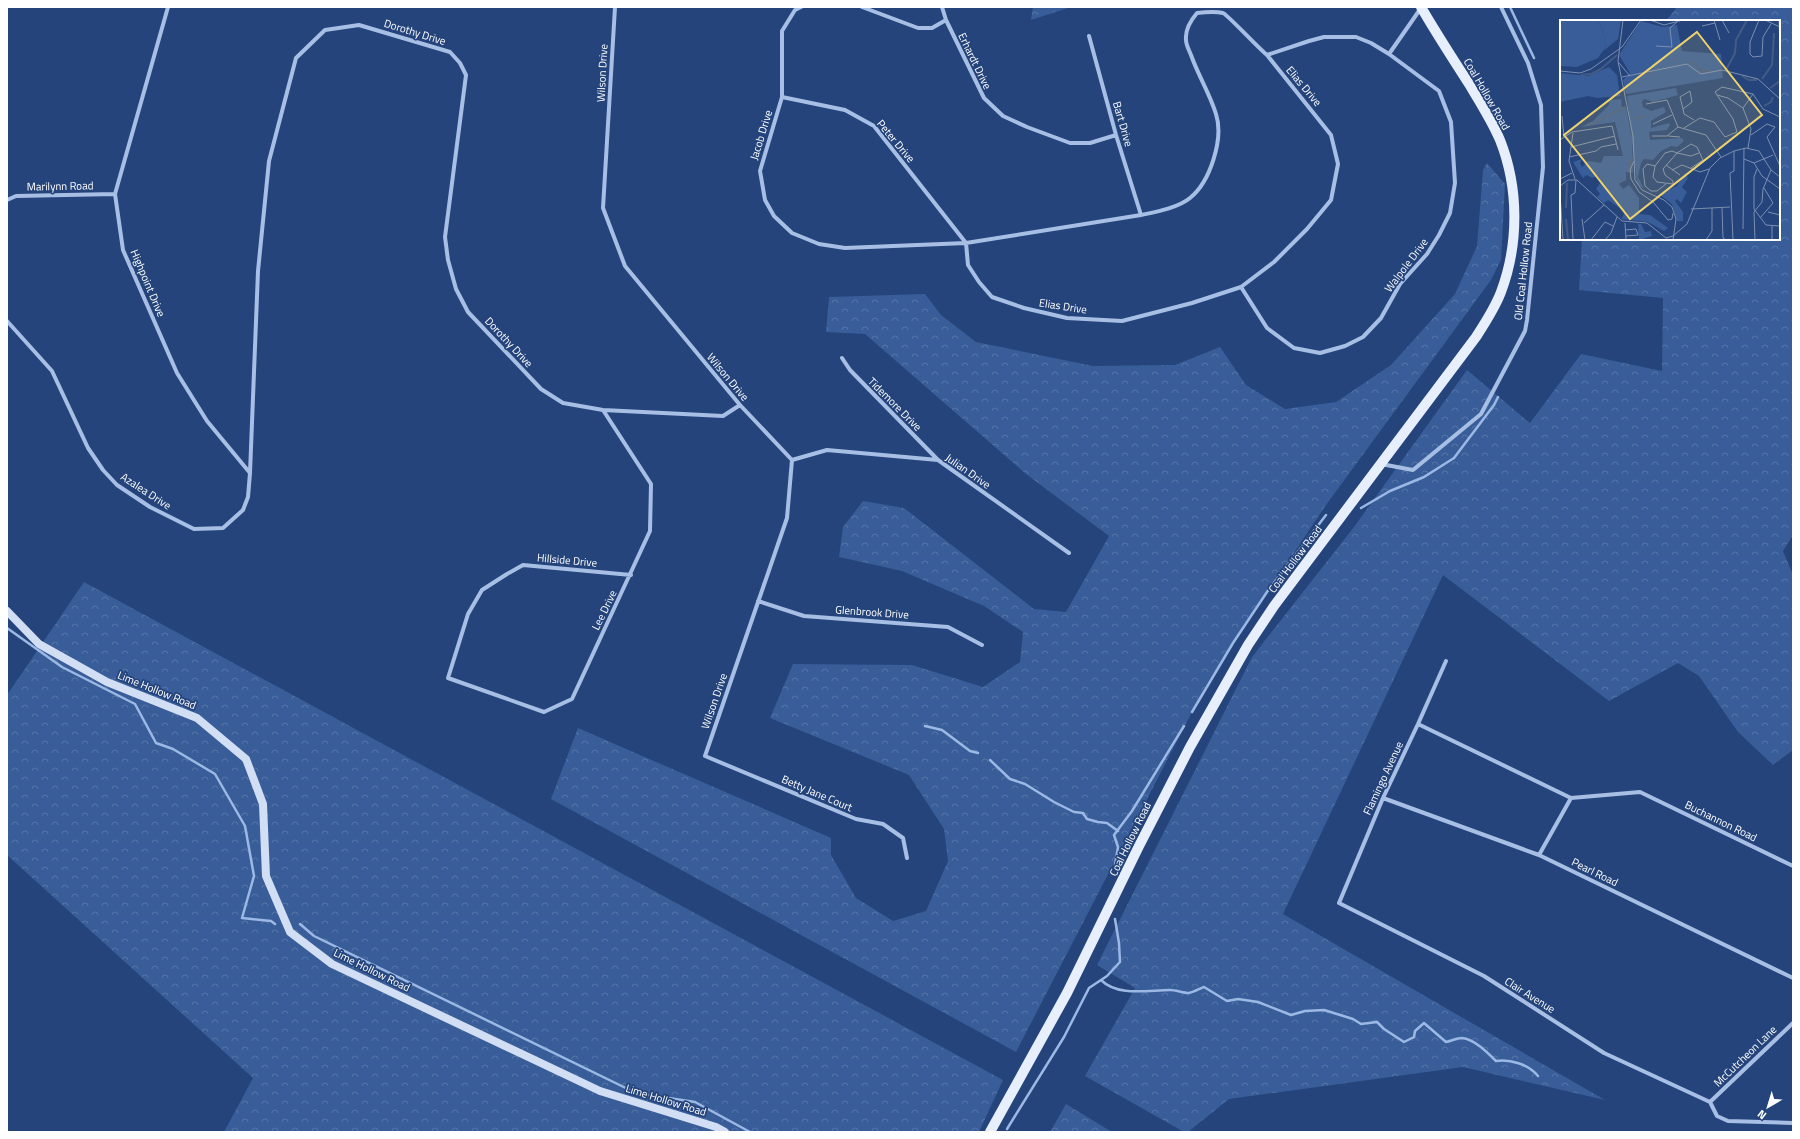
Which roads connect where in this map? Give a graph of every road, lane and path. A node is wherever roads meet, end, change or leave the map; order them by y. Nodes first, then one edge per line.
1 (168, 7) edge
2 (615, 7) edge
3 (801, 7) edge
4 (862, 7) edge
5 (942, 7) edge
6 (1501, 7) edge
7 (1421, 8) edge
8 (946, 20) junction
9 (1089, 36) dead end
10 (1389, 54) junction
11 (1267, 55) junction
12 (782, 97) junction
13 (1116, 135) junction
14 (115, 194) junction
15 (7, 200) edge
16 (1141, 215) junction
17 (966, 243) junction
18 (1241, 286) junction
19 (7, 321) edge
20 (842, 358) dead end
21 (740, 405) junction
22 (604, 410) junction
23 (792, 460) junction
24 (938, 460) junction
25 (1381, 464) junction
26 (250, 473) junction
27 (1069, 553) dead end
28 (631, 575) junction
29 (758, 601) junction
30 (7, 611) edge
31 (982, 646) dead end
32 (1446, 661) dead end
33 (448, 678) joint
34 (1418, 724) junction
35 (705, 756) joint
36 (1383, 798) junction
37 (1571, 798) junction
38 (1539, 855) junction
39 (907, 858) dead end
40 (1793, 866) edge
41 (1339, 903) joint
42 (1793, 978) edge
43 (1793, 1024) edge
44 (1710, 1102) junction
45 (1793, 1123) edge
46 (725, 1132) edge
47 (990, 1132) edge

1 - 14 street, Highpoint Drive
2 - 21 street, Wilson Drive
3 - 12 street, Jacob Drive
4 - 8 street
5 - 8 street, Erhardt Drive
6 - 25 street, Old Coal Hollow Road
7 - 10 street
7 - 25 main road, Coal Hollow Road
8 - 13 street, Erhardt Drive
9 - 13 street, Bart Drive
10 - 11 street, Walpole Drive
10 - 18 street, Walpole Drive
11 - 16 street, Elias Drive
11 - 18 street, Elias Drive
12 - 17 street, Peter Drive
12 - 17 street, Jacob Drive
13 - 16 street, Bart Drive
14 - 15 street, Marilynn Road
14 - 26 street, Highpoint Drive
16 - 17 street, Elias Drive
17 - 18 street, Elias Drive
19 - 26 street, Azalea Drive
20 - 24 street, Tidemore Drive
21 - 22 street, Dorothy Drive
21 - 23 street, Wilson Drive
22 - 26 street, Dorothy Drive
22 - 28 street, Lee Drive
23 - 24 street, Julian Drive
23 - 29 street, Wilson Drive
24 - 27 street, Julian Drive
25 - 47 main road, Coal Hollow Road
28 - 33 street, Hillside Drive
28 - 33 street, Lee Drive
29 - 31 street, Glenbrook Drive
29 - 35 street, Wilson Drive
30 - 46 street, Lime Hollow Road
32 - 34 street, Flamingo Avenue
34 - 36 street, Flamingo Avenue
34 - 37 street
35 - 39 street, Betty Jane Court
36 - 38 street, Pearl Road
36 - 41 street, Flamingo Avenue
37 - 38 street
37 - 40 street, Buchannon Road
38 - 42 street, Pearl Road
41 - 44 street, Clair Avenue
43 - 44 street, McCutcheon Lane
44 - 45 street

